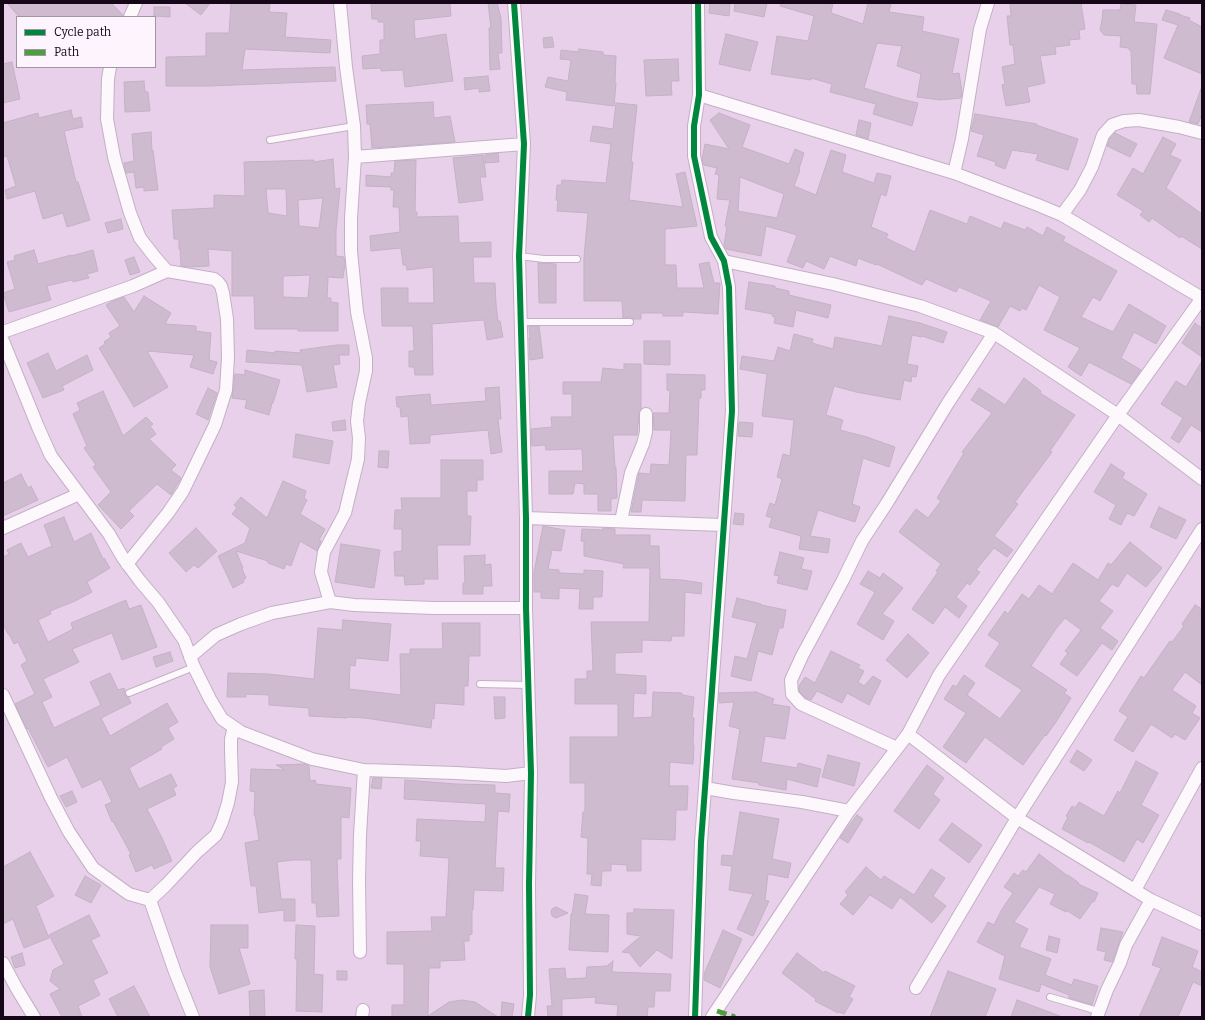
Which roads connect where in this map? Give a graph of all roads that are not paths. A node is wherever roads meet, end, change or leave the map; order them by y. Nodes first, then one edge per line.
1 (136, 3) edge
2 (340, 3) edge
3 (514, 3) edge
4 (698, 3) edge
5 (988, 3) edge
6 (130, 16) edge
7 (110, 68) edge
8 (699, 95) junction
9 (354, 126) junction
10 (1202, 133) edge
11 (270, 140) dead end
12 (524, 144) junction
13 (355, 158) junction
14 (954, 173) junction
15 (1062, 215) junction
16 (519, 256) junction
17 (577, 259) dead end
18 (724, 261) junction
19 (167, 271) junction
20 (1202, 298) edge
21 (520, 322) junction
22 (630, 322) dead end
23 (3, 332) edge
24 (994, 334) junction
25 (3, 341) edge
26 (646, 414) dead end
27 (1118, 415) junction
28 (1202, 479) edge
29 (79, 494) junction
30 (526, 518) junction
31 (621, 522) junction
32 (723, 525) junction
33 (3, 528) edge
34 (1202, 529) edge
35 (127, 564) junction
36 (330, 602) junction
37 (526, 608) junction
38 (192, 662) junction
39 (480, 684) dead end
40 (529, 685) junction
41 (129, 693) dead end
42 (3, 695) edge
43 (234, 727) junction
44 (908, 734) junction
45 (897, 748) junction
46 (1202, 768) edge
47 (364, 770) junction
48 (531, 773) junction
49 (704, 788) junction
50 (849, 811) junction
51 (1017, 818) junction
52 (1135, 890) junction
53 (150, 900) junction
54 (1151, 900) junction
55 (1202, 924) edge
56 (360, 952) dead end
57 (3, 963) edge
58 (916, 988) dead end
59 (1050, 997) dead end
60 (1098, 1014) edge
61 (34, 1017) edge
62 (193, 1017) edge
63 (528, 1017) edge
64 (695, 1017) edge
65 (712, 1017) edge

1 - 6 street
2 - 9 street
3 - 12 street
4 - 8 street
5 - 14 street
7 - 19 street
8 - 14 street
8 - 18 street
9 - 11 lane
9 - 13 street
10 - 15 street
12 - 13 street
12 - 16 street
13 - 36 street
14 - 15 street
15 - 20 street
16 - 17 lane
16 - 21 street
18 - 24 street
18 - 32 street
19 - 23 street
19 - 35 street
20 - 27 street
21 - 22 lane
21 - 30 street
24 - 27 street
24 - 45 street
25 - 29 street
26 - 31 street
27 - 28 street
27 - 44 street
29 - 33 street
29 - 35 street
30 - 31 street
30 - 37 street
31 - 32 street
32 - 49 street
34 - 51 street
35 - 38 street
36 - 37 street
36 - 38 street
37 - 40 street
38 - 41 lane
38 - 43 street
39 - 40 lane
40 - 48 street
42 - 53 street
43 - 47 street
43 - 53 street
44 - 45 street
44 - 51 street
45 - 50 street
46 - 52 street
47 - 48 street
47 - 56 street
48 - 63 street
49 - 50 street
49 - 64 street
50 - 65 street
51 - 52 street
51 - 58 street
52 - 54 street
53 - 62 street
54 - 55 street
54 - 60 street
57 - 61 street
59 - 60 lane

